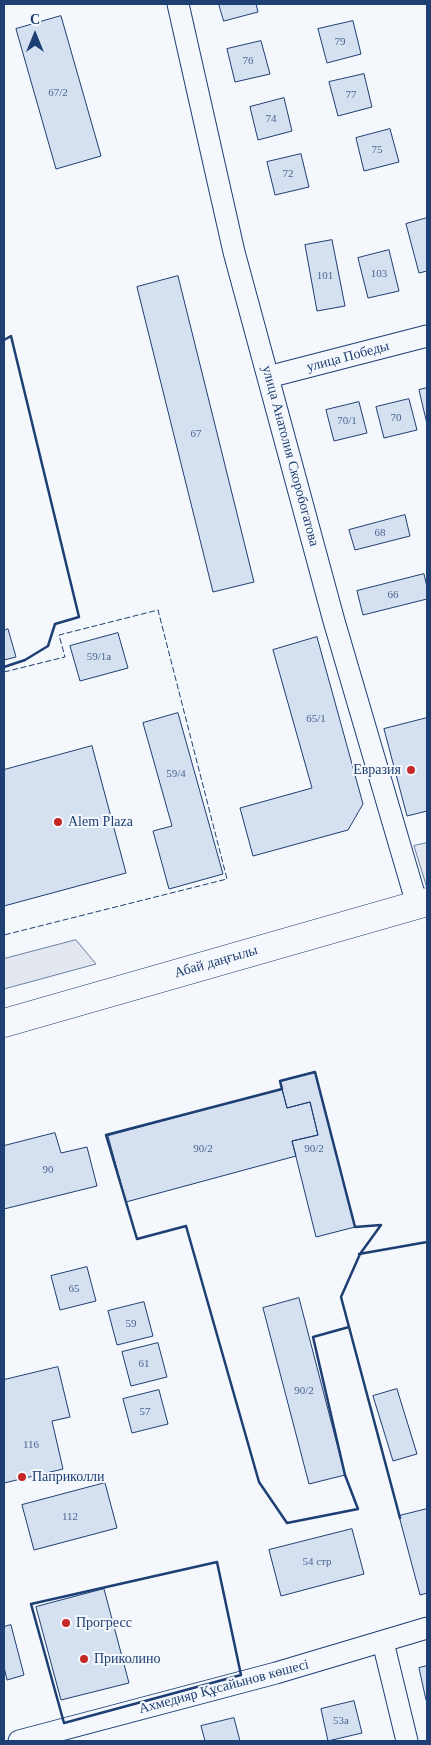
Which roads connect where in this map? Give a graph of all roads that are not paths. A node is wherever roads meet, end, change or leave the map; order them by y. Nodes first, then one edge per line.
1 (178, 4) edge
2 (427, 336) edge
3 (268, 377) junction
4 (422, 903) edge
5 (4, 1023) edge
6 (427, 1628) edge
7 (383, 1642) junction
8 (19, 1741) edge
9 (407, 1741) edge

1 - 3 street, улица Анатолия Скоробогатова
2 - 3 street, улица Победы
3 - 4 street, улица Анатолия Скоробогатова
4 - 5 main road, Абай даңғылы
6 - 7 street, Ахмедияр Құсайынов көшесі
7 - 8 street, Ахмедияр Құсайынов көшесі
7 - 9 street

